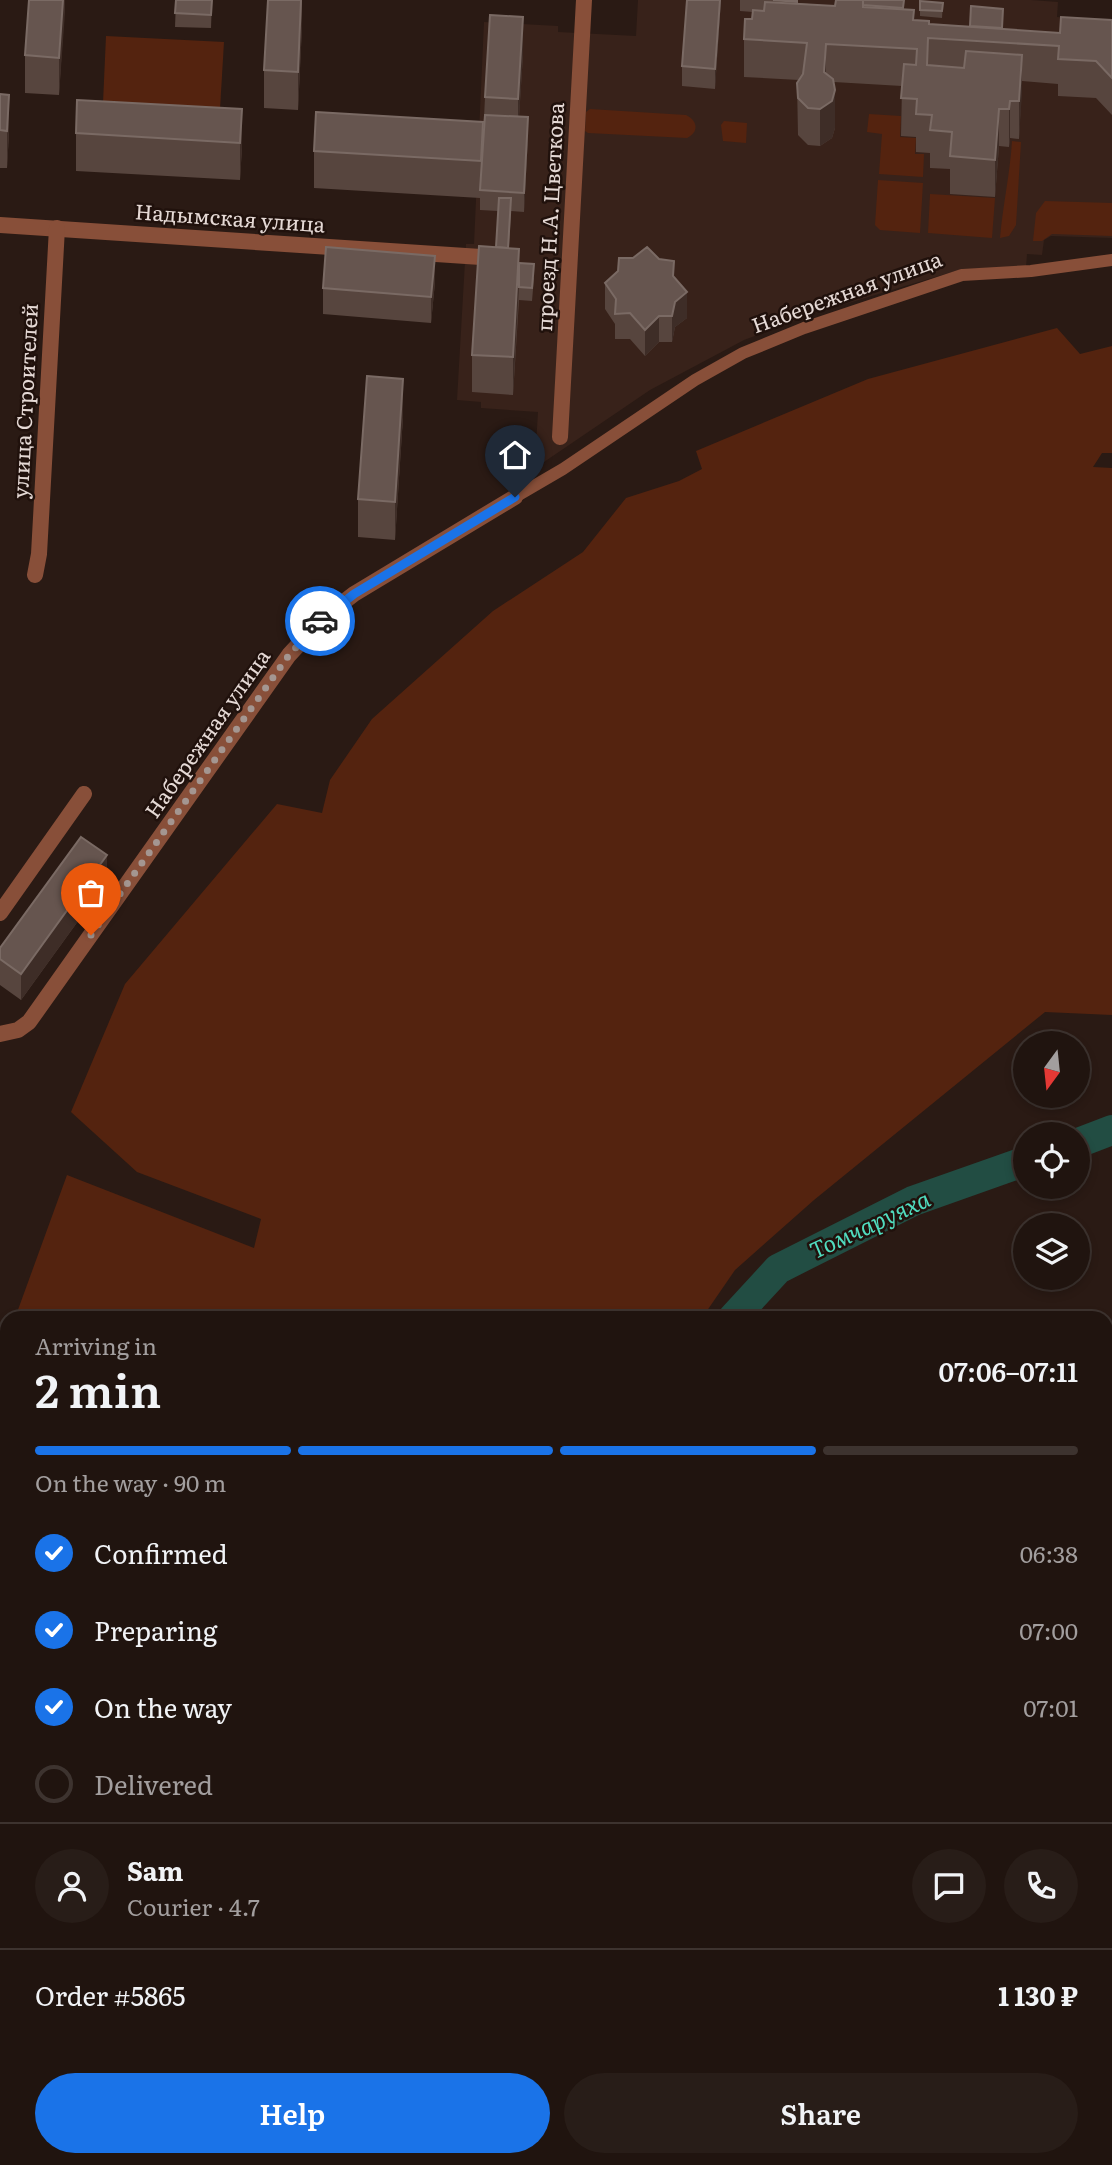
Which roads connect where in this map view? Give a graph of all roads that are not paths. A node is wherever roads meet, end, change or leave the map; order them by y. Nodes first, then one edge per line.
1 (584, 0) edge
2 (0, 225) edge
3 (57, 228) junction
4 (496, 258) edge
5 (1112, 260) edge
6 (560, 437) dead end
7 (515, 497) joint
8 (36, 575) dead end
9 (84, 794) dead end
10 (0, 913) edge
11 (0, 1034) edge

1 - 6 street, проезд Н.А. Цветкова
2 - 3 street, Надымская улица
3 - 4 street, Надымская улица
3 - 8 street, улица Строителей
5 - 7 street, Набережная улица
7 - 11 street, Набережная улица
9 - 10 street

